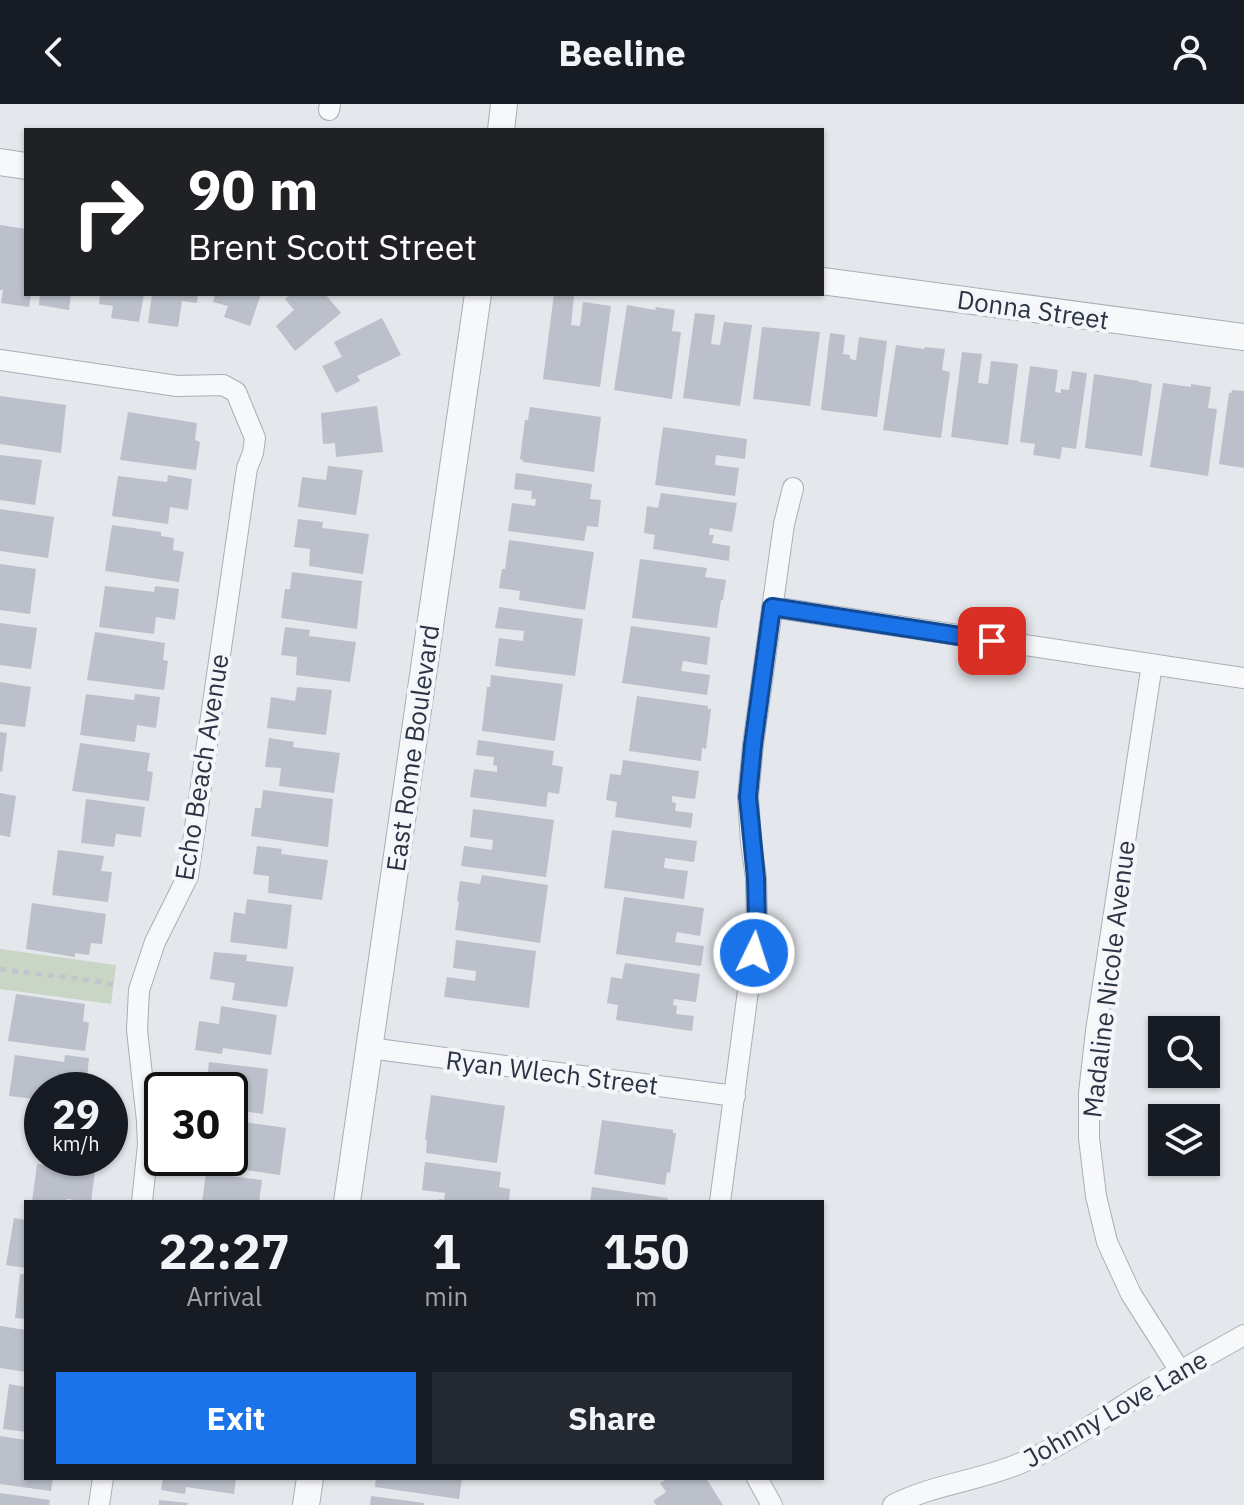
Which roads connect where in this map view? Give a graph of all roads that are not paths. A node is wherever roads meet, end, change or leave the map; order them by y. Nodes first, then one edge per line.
1 (504, 104) edge
2 (501, 128) edge
3 (0, 162) edge
4 (24, 166) edge
5 (824, 281) edge
6 (478, 296) edge
7 (1244, 337) edge
8 (0, 360) edge
9 (793, 488) dead end
10 (772, 607) junction
11 (1152, 664) junction
12 (1244, 678) edge
13 (369, 1048) junction
14 (735, 1096) junction
15 (142, 1200) edge
16 (347, 1200) edge
17 (720, 1200) edge
18 (1244, 1335) edge
19 (1180, 1371) junction
20 (103, 1480) edge
21 (310, 1480) edge
22 (758, 1480) edge
23 (99, 1505) edge
24 (306, 1505) edge
25 (772, 1505) edge
26 (893, 1505) edge

1 - 2 street
3 - 4 street
5 - 7 street, Donna Street
6 - 13 street, East Rome Boulevard
8 - 15 street, Echo Beach Avenue
9 - 10 street
10 - 11 street
10 - 14 street
11 - 12 street
11 - 19 street, Madaline Nicole Avenue
13 - 14 street, Ryan Wlech Street
13 - 16 street, East Rome Boulevard
14 - 17 street
18 - 19 street, Johnny Love Lane
19 - 26 street, Johnny Love Lane
20 - 23 street
21 - 24 street
22 - 25 street

